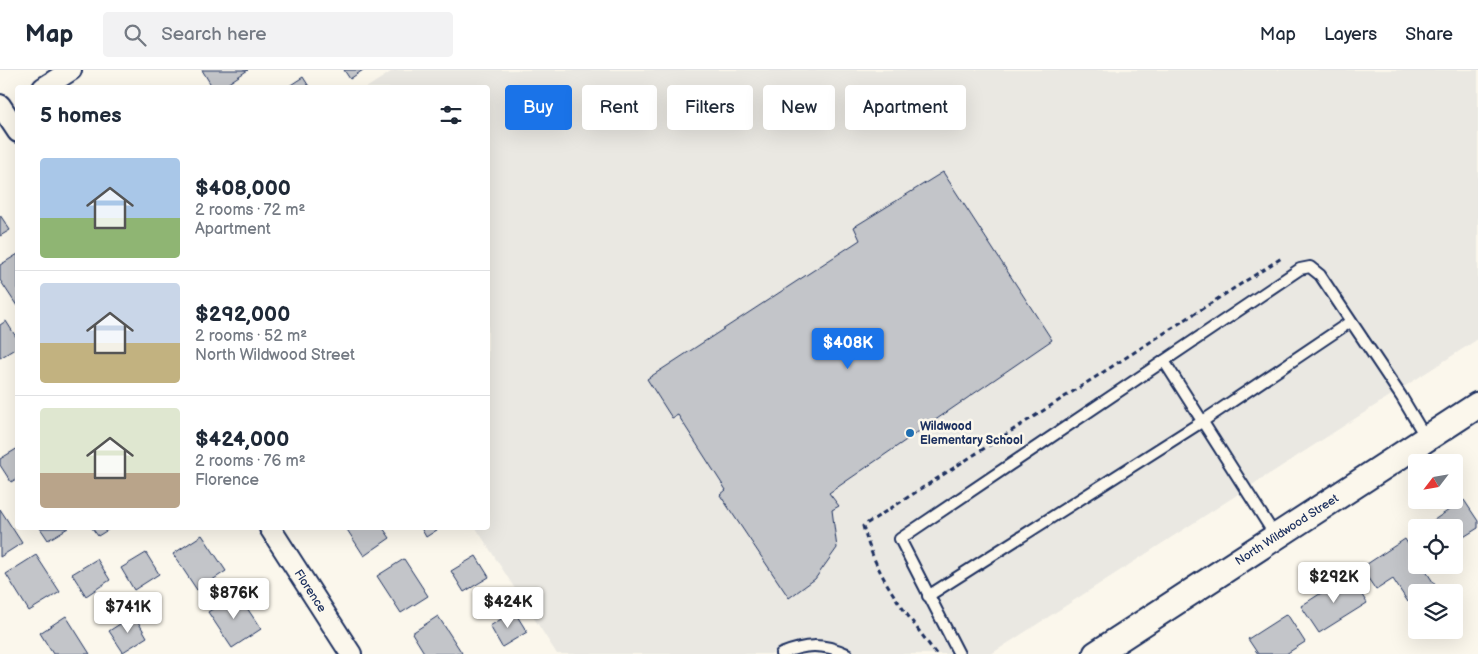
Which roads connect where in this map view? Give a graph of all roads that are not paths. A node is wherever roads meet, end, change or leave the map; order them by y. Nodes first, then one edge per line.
1 (71, 70) edge
2 (47, 85) edge
3 (7, 106) edge
4 (15, 125) edge
5 (1350, 322) junction
6 (1164, 360) junction
7 (1478, 405) edge
8 (1203, 421) junction
9 (1426, 439) junction
10 (271, 530) edge
11 (1276, 537) junction
12 (928, 596) junction
13 (351, 654) edge
14 (780, 654) edge
15 (847, 654) edge
16 (959, 654) edge
17 (1096, 654) edge

1 - 2 street
3 - 4 street
5 - 6 lane
5 - 8 lane
5 - 9 lane
6 - 8 lane
6 - 12 lane
7 - 9 street, North Wildwood Street
8 - 11 lane
8 - 12 lane
9 - 11 street, North Wildwood Street
10 - 13 street, Florence
11 - 17 street, North Wildwood Street
12 - 16 lane
14 - 15 lane

